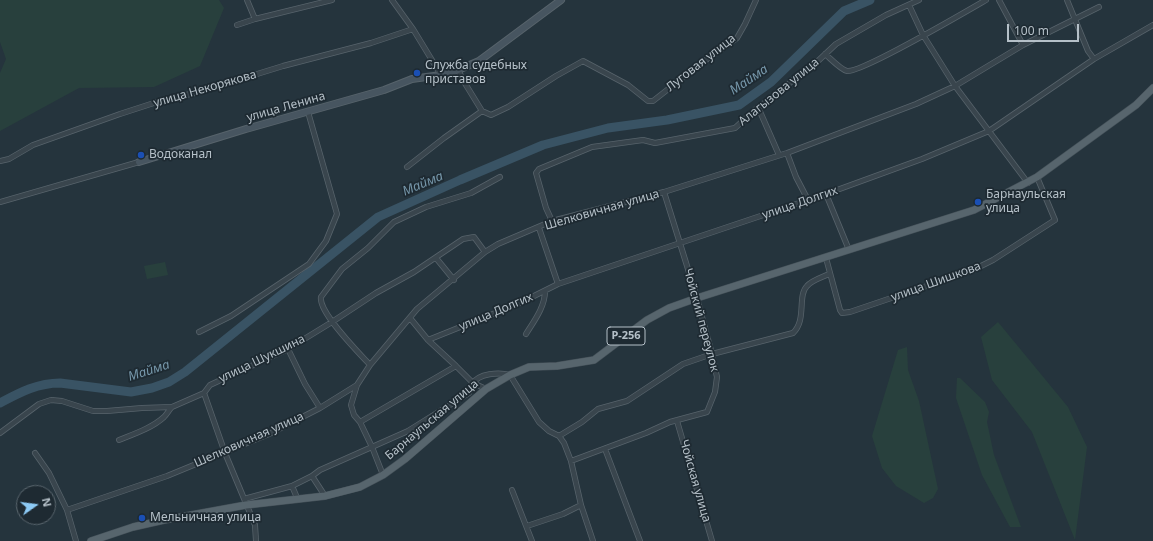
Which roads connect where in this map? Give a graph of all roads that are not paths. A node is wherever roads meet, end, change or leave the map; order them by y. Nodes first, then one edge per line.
1 (247, 0) edge
2 (332, 0) edge
3 (392, 0) edge
4 (561, 0) edge
5 (756, 0) edge
6 (919, 0) edge
7 (986, 0) edge
8 (1000, 0) edge
9 (1067, 0) edge
10 (909, 4) junction
11 (1099, 7) dead end
12 (255, 18) junction
13 (1075, 20) junction
14 (237, 25) dead end
15 (1153, 25) edge
16 (413, 29) junction
17 (923, 35) junction
18 (1022, 45) junction
19 (826, 54) junction
20 (1094, 59) junction
21 (458, 70) junction
22 (441, 75) junction
23 (955, 86) junction
24 (1153, 88) edge
25 (758, 107) junction
26 (482, 111) junction
27 (308, 112) junction
28 (989, 130) junction
29 (787, 153) junction
30 (779, 154) junction
31 (0, 161) edge
32 (139, 162) joint
33 (407, 168) dead end
34 (500, 177) dead end
35 (1037, 177) junction
36 (1028, 183) junction
37 (664, 192) junction
38 (826, 194) junction
39 (808, 200) junction
40 (0, 202) edge
41 (552, 221) junction
42 (540, 228) junction
43 (679, 244) junction
44 (849, 250) junction
45 (485, 252) junction
46 (436, 258) junction
47 (826, 258) junction
48 (829, 274) junction
49 (454, 280) junction
50 (558, 284) junction
51 (545, 291) junction
52 (696, 298) junction
53 (410, 318) junction
54 (332, 322) junction
55 (199, 332) dead end
56 (526, 334) dead end
57 (428, 340) junction
58 (288, 349) junction
59 (712, 354) junction
60 (370, 365) junction
61 (456, 366) junction
62 (510, 375) junction
63 (473, 383) junction
64 (357, 385) junction
65 (486, 389) junction
66 (204, 393) junction
67 (172, 407) junction
68 (320, 408) junction
69 (677, 421) junction
70 (360, 422) junction
71 (0, 433) edge
72 (559, 436) junction
73 (119, 440) dead end
74 (372, 447) junction
75 (605, 449) junction
76 (35, 453) dead end
77 (225, 453) junction
78 (571, 461) junction
79 (312, 476) junction
80 (383, 476) junction
81 (292, 486) junction
82 (512, 490) dead end
83 (325, 496) junction
84 (298, 500) junction
85 (245, 502) junction
86 (581, 505) junction
87 (67, 510) junction
88 (527, 526) junction
89 (76, 541) edge
90 (91, 541) edge
91 (256, 541) edge
92 (532, 541) edge
93 (593, 541) edge
94 (640, 541) edge
95 (712, 541) edge

1 - 12 street
2 - 12 street
3 - 16 street
4 - 21 street, улица Ленина
5 - 26 street, Луговая улица
6 - 10 street, Алагызова улица
7 - 17 street
8 - 18 street
9 - 13 street
10 - 17 street
10 - 19 street, Алагызова улица
11 - 13 street, Шелковичная улица
12 - 14 street
13 - 18 street, Шелковичная улица
13 - 20 street
15 - 20 street, улица Долгих
16 - 22 street
16 - 31 street, улица Некорякова
17 - 19 street
17 - 23 street
18 - 23 street, Шелковичная улица
19 - 25 street, Алагызова улица
20 - 28 street, улица Долгих
21 - 22 street, улица Ленина
21 - 26 street
22 - 27 street, улица Ленина
23 - 28 street
23 - 29 street, Шелковичная улица
24 - 35 main road, Барнаульская улица / Р-256
25 - 30 street
25 - 41 street, Алагызова улица
26 - 33 street
27 - 32 street, улица Ленина
27 - 55 street
28 - 36 street
28 - 38 street, улица Долгих
29 - 30 street, Шелковичная улица
29 - 39 street
30 - 37 street, Шелковичная улица
32 - 40 street, улица Ленина
34 - 54 street
35 - 36 main road, Барнаульская улица / Р-256
35 - 48 street, улица Шишкова
36 - 44 main road, Барнаульская улица / Р-256
37 - 41 street, Шелковичная улица
37 - 43 street, Чойский переулок
38 - 39 street, улица Долгих
38 - 44 street
39 - 43 street, улица Долгих
41 - 42 street, Шелковичная улица
42 - 45 street, Шелковичная улица
42 - 50 street
43 - 50 street, улица Долгих
43 - 52 street, Чойский переулок
44 - 47 main road, Барнаульская улица / Р-256
45 - 46 street, улица Шукшина
45 - 49 street, Шелковичная улица
46 - 49 street
46 - 54 street, улица Шукшина
47 - 48 street, улица Шишкова
47 - 52 main road, Барнаульская улица / Р-256
48 - 59 street
49 - 53 street, Шелковичная улица
50 - 51 street, улица Долгих
51 - 56 street
51 - 57 street, улица Долгих
52 - 59 street, Чойский переулок
52 - 62 main road, Барнаульская улица / Р-256
53 - 57 street
53 - 60 street, Шелковичная улица
54 - 58 street, улица Шукшина
54 - 60 street
57 - 61 street
58 - 66 street, улица Шукшина
58 - 68 street
59 - 69 street, Чойский переулок
59 - 72 street
60 - 64 street, Шелковичная улица
61 - 63 street
61 - 70 street
62 - 63 street
62 - 65 main road, Барнаульская улица / Р-256
62 - 72 street
63 - 65 street
63 - 74 street
64 - 68 street, Шелковичная улица
64 - 70 street
65 - 80 main road, Барнаульская улица / Р-256
66 - 67 street, улица Шукшина
66 - 77 street
67 - 71 street, улица Шукшина
67 - 73 street
68 - 77 street, Шелковичная улица
69 - 75 street, Чойский переулок
69 - 95 street, Чойская улица
70 - 74 street
72 - 78 street
74 - 79 street
74 - 80 street
75 - 78 street, Чойский переулок
75 - 94 street
76 - 87 street
77 - 85 street
77 - 87 street, Шелковичная улица
78 - 86 street
79 - 81 street
79 - 83 street
80 - 83 main road, Барнаульская улица / Р-256
81 - 84 street
81 - 85 street
82 - 88 street
83 - 84 main road, Барнаульская улица / Р-256
84 - 85 main road, Барнаульская улица / Р-256
85 - 90 main road, Барнаульская улица / Р-256
85 - 91 street
86 - 88 street
86 - 93 street
87 - 89 street
88 - 92 street

